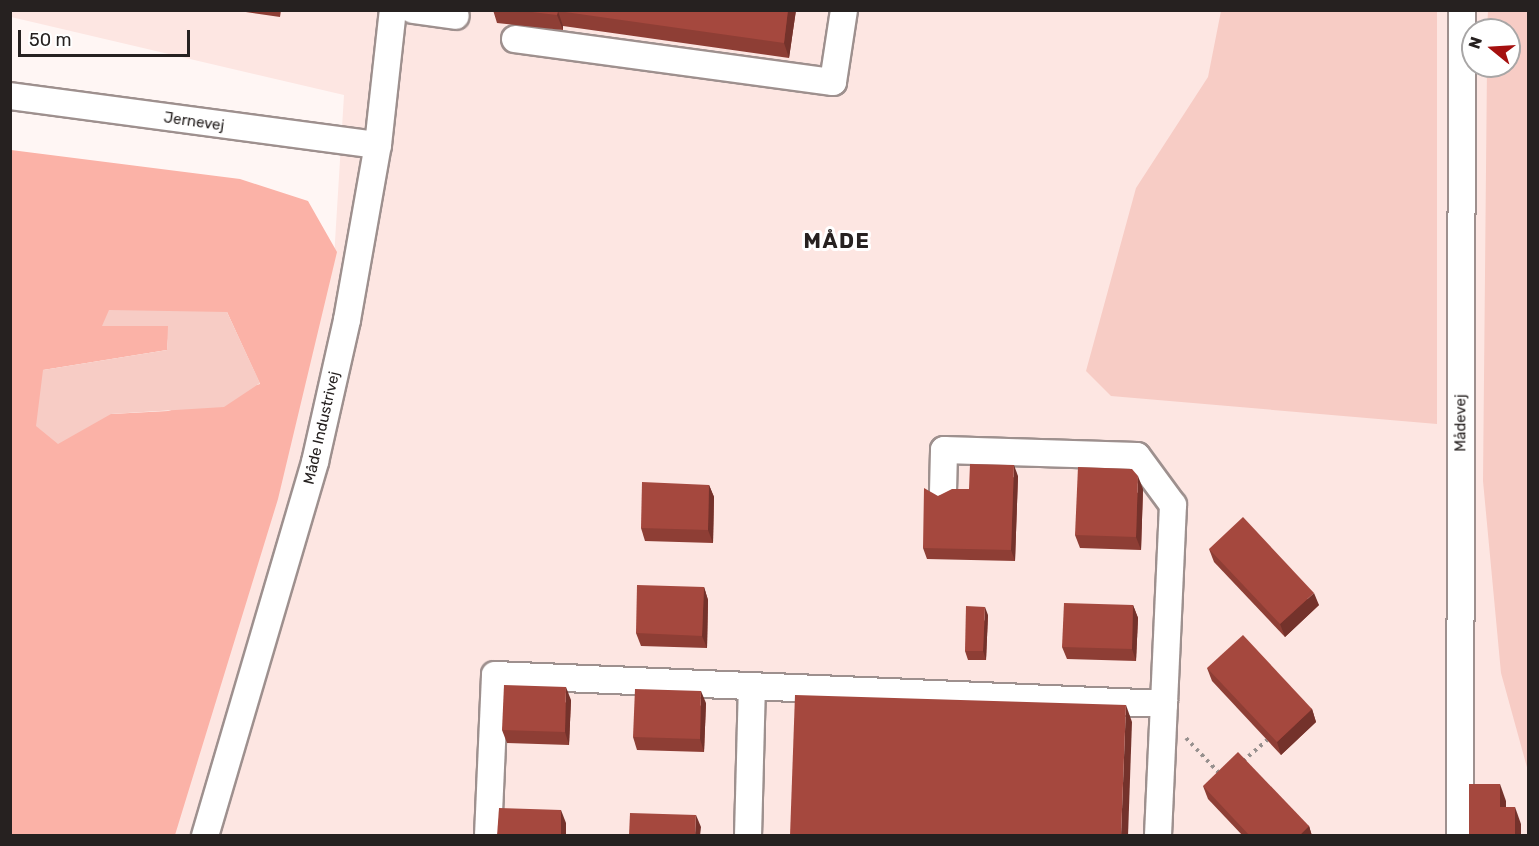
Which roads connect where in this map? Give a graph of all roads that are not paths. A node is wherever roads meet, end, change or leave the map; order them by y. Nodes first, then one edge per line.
1 (393, 10) edge
2 (413, 10) edge
3 (844, 10) edge
4 (1462, 10) edge
5 (456, 16) dead end
6 (515, 39) dead end
7 (10, 96) edge
8 (378, 146) junction
9 (943, 492) edge
10 (752, 686) junction
11 (1164, 709) junction
12 (205, 836) edge
13 (488, 836) edge
14 (748, 836) edge
15 (1158, 836) edge
16 (1460, 836) edge

1 - 8 street, Måde Industrivej
2 - 5 street
3 - 6 street
4 - 16 street, Mådevej
7 - 8 street, Jernevej
8 - 12 street, Måde Industrivej
9 - 11 street
10 - 11 street
10 - 13 street
10 - 14 street
11 - 15 street

